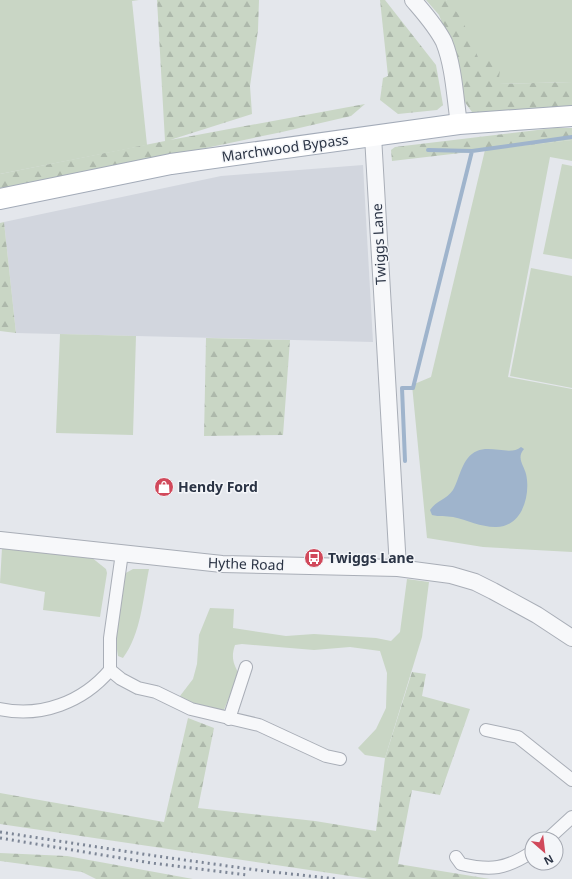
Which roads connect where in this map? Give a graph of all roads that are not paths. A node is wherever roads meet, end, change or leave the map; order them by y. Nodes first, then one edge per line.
1 (413, 0) edge
2 (572, 116) edge
3 (459, 124) junction
4 (372, 136) junction
5 (0, 199) edge
6 (0, 540) edge
7 (122, 553) junction
8 (398, 568) junction
9 (572, 638) edge
10 (246, 667) dead end
11 (110, 670) junction
12 (0, 709) edge
13 (229, 719) junction
14 (486, 730) dead end
15 (340, 758) dead end
16 (572, 780) edge
17 (572, 817) edge
18 (557, 831) edge
19 (456, 857) dead end
20 (524, 857) edge

1 - 3 street
2 - 3 main road, Marchwood Bypass
3 - 4 main road, Marchwood Bypass
4 - 5 main road, Marchwood Bypass
4 - 8 street, Twiggs Lane
6 - 7 street, Hythe Road
7 - 8 street, Hythe Road
7 - 11 street
8 - 9 street, Hythe Road
10 - 13 street
11 - 12 street
11 - 13 street
13 - 15 street
14 - 16 street
17 - 18 street
19 - 20 street

